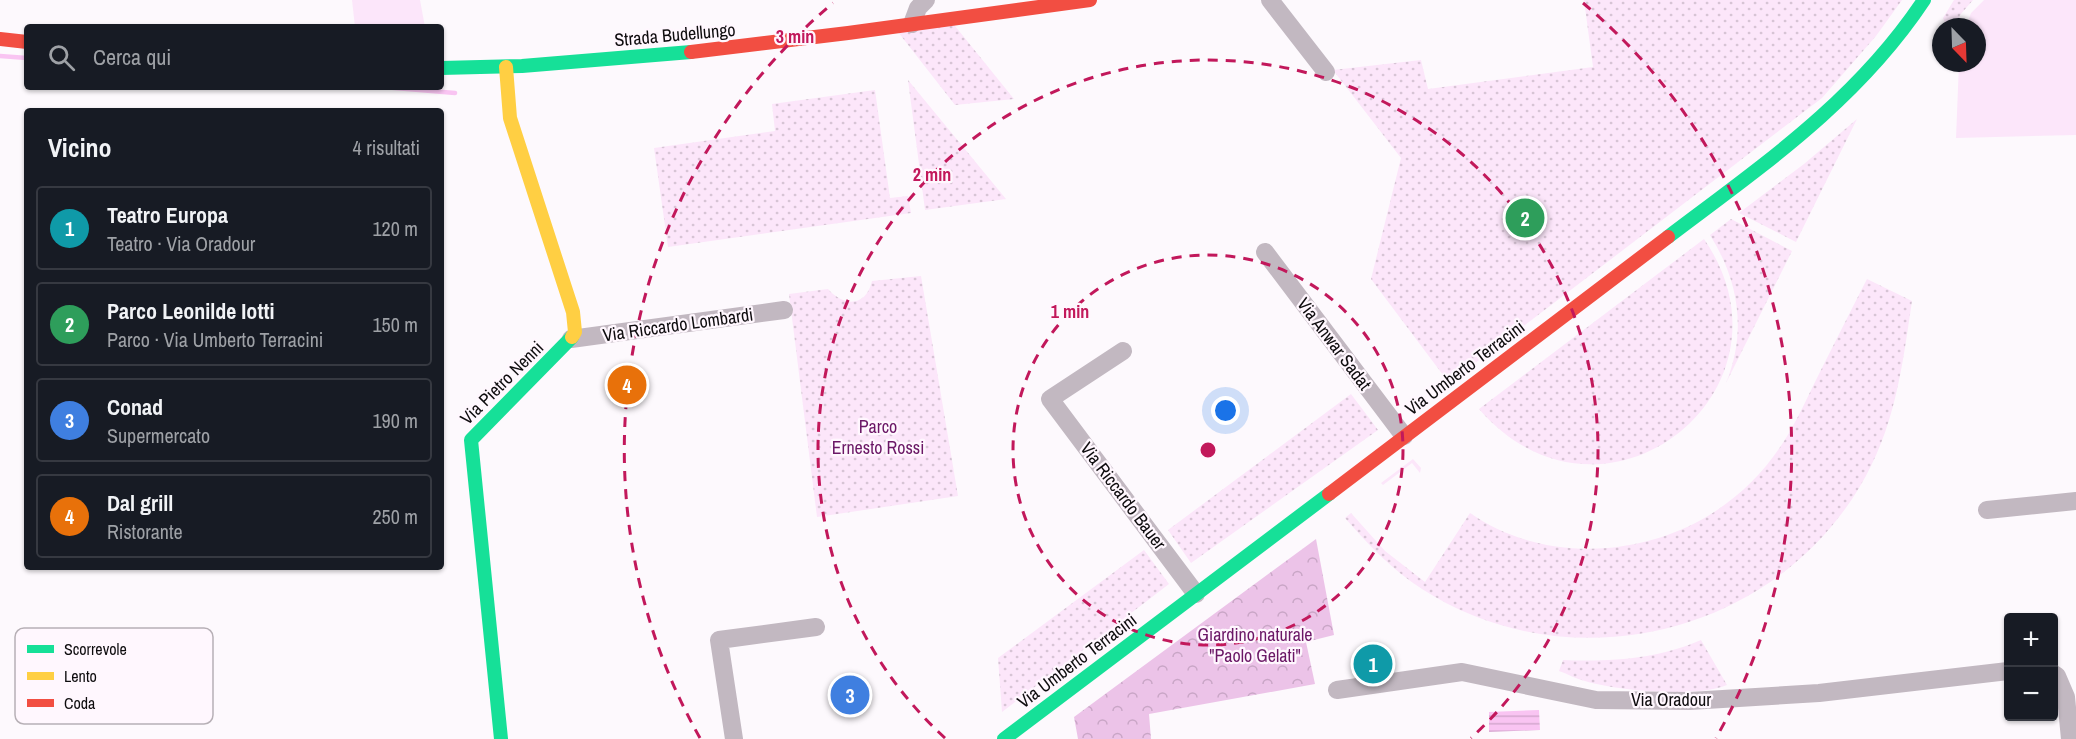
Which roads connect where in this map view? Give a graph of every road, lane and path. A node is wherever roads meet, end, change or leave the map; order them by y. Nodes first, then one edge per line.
1 (926, 0) edge
2 (939, 0) edge
3 (1090, 0) edge
4 (1269, 0) edge
5 (1924, 0) edge
6 (994, 6) edge
7 (972, 8) edge
8 (949, 19) junction
9 (912, 24) junction
10 (0, 39) edge
11 (24, 42) edge
12 (506, 67) junction
13 (444, 68) edge
14 (1326, 72) dead end
15 (1265, 252) dead end
16 (784, 310) dead end
17 (571, 339) junction
18 (1123, 351) dead end
19 (1404, 436) junction
20 (2076, 501) edge
21 (1988, 510) dead end
22 (1196, 594) junction
23 (816, 627) dead end
24 (2004, 671) edge
25 (2058, 678) edge
26 (1337, 690) dead end
27 (501, 739) edge
28 (735, 739) edge
29 (1004, 739) edge
30 (2070, 739) edge

1 - 9 street
2 - 8 street
3 - 6 street, Strada Budellungo
4 - 14 street
5 - 19 street, Via Umberto Terracini
6 - 7 street, Strada Budellungo
7 - 8 street, Strada Budellungo
8 - 9 street, Strada Budellungo
9 - 12 street, Strada Budellungo
10 - 11 street
12 - 13 street, Strada Budellungo
12 - 17 street, Via Pietro Nenni
15 - 19 street, Via Anwar Sadat
16 - 17 street, Via Riccardo Lombardi
17 - 27 street, Via Pietro Nenni
18 - 22 street, Via Riccardo Bauer
19 - 22 street, Via Umberto Terracini
20 - 21 street
22 - 29 street, Via Umberto Terracini
23 - 28 street
24 - 26 street, Via Oradour
25 - 30 street

